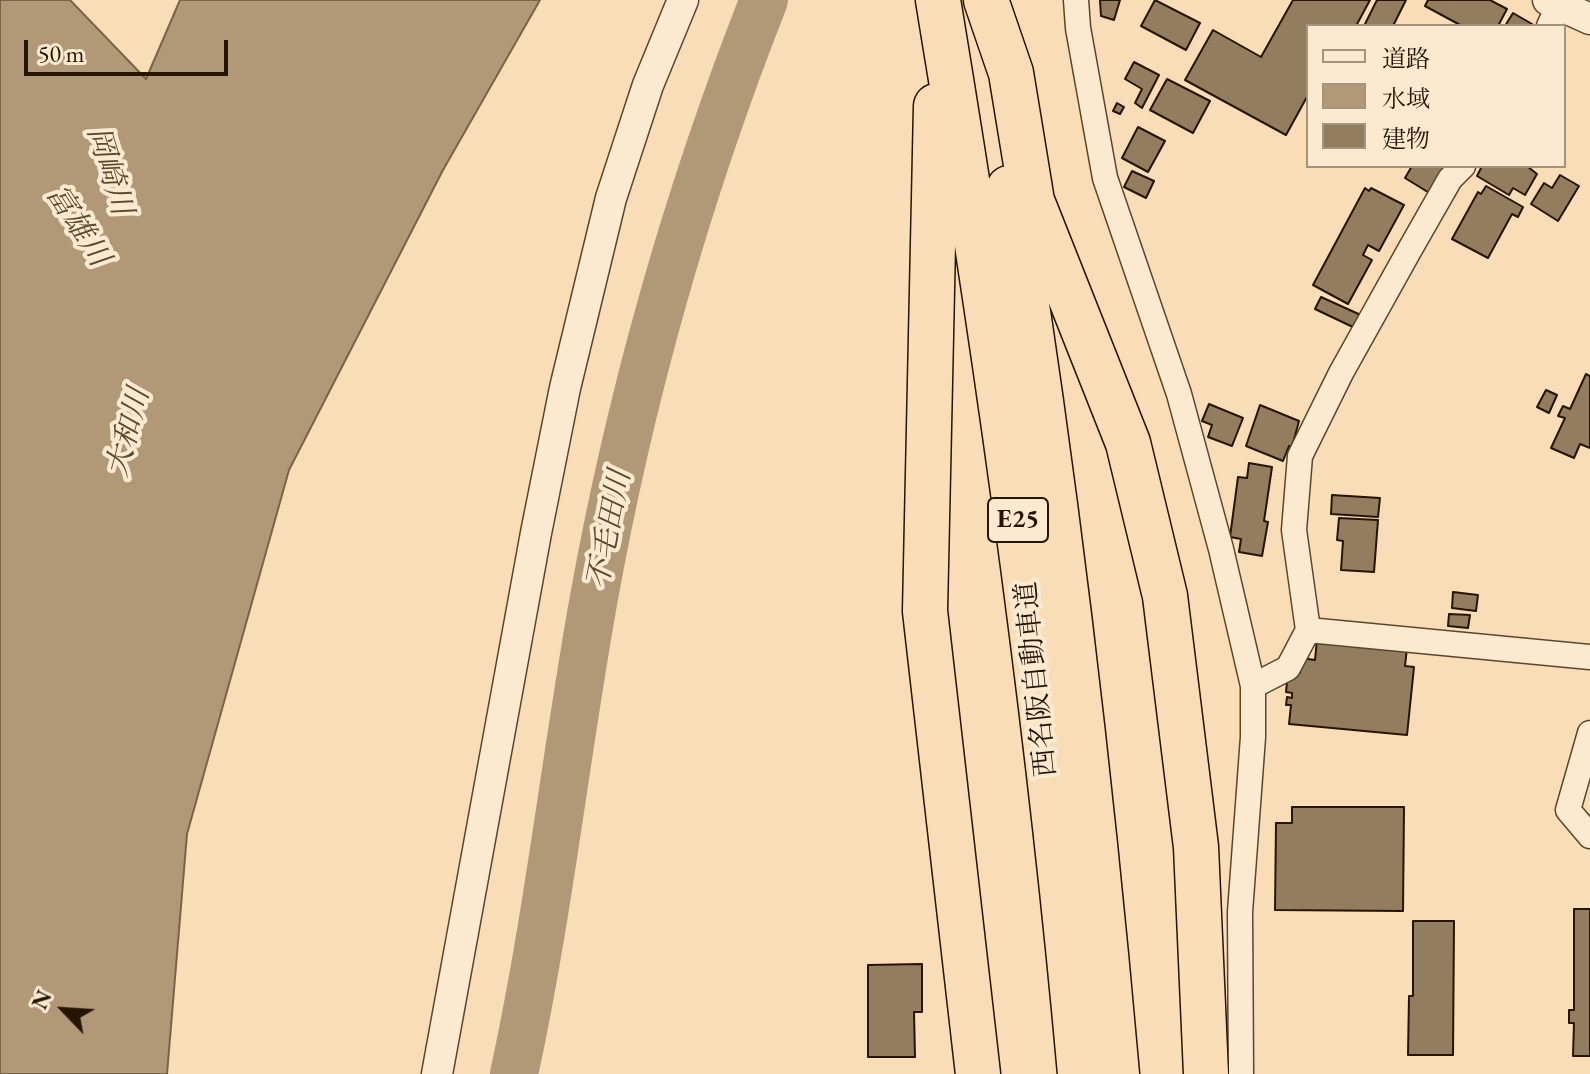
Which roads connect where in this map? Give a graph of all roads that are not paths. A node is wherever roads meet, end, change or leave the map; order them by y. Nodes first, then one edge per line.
1 (683, 0) edge
2 (938, 0) edge
3 (983, 0) edge
4 (1076, 0) edge
5 (1554, 8) edge
6 (1590, 19) edge
7 (1461, 168) edge
8 (1308, 630) junction
9 (1590, 657) edge
10 (1253, 686) junction
11 (1590, 733) edge
12 (1590, 836) edge
13 (1097, 1058) edge
14 (437, 1074) edge
15 (978, 1074) edge
16 (1206, 1074) edge
17 (1241, 1074) edge

1 - 14 street
2 - 13 highway, 西名阪自動車道 / E25
2 - 15 highway
3 - 13 highway, 西名阪自動車道 / E25
3 - 16 highway
4 - 10 street
5 - 6 street
7 - 8 street
8 - 9 street
8 - 10 street
10 - 17 street
11 - 12 street

